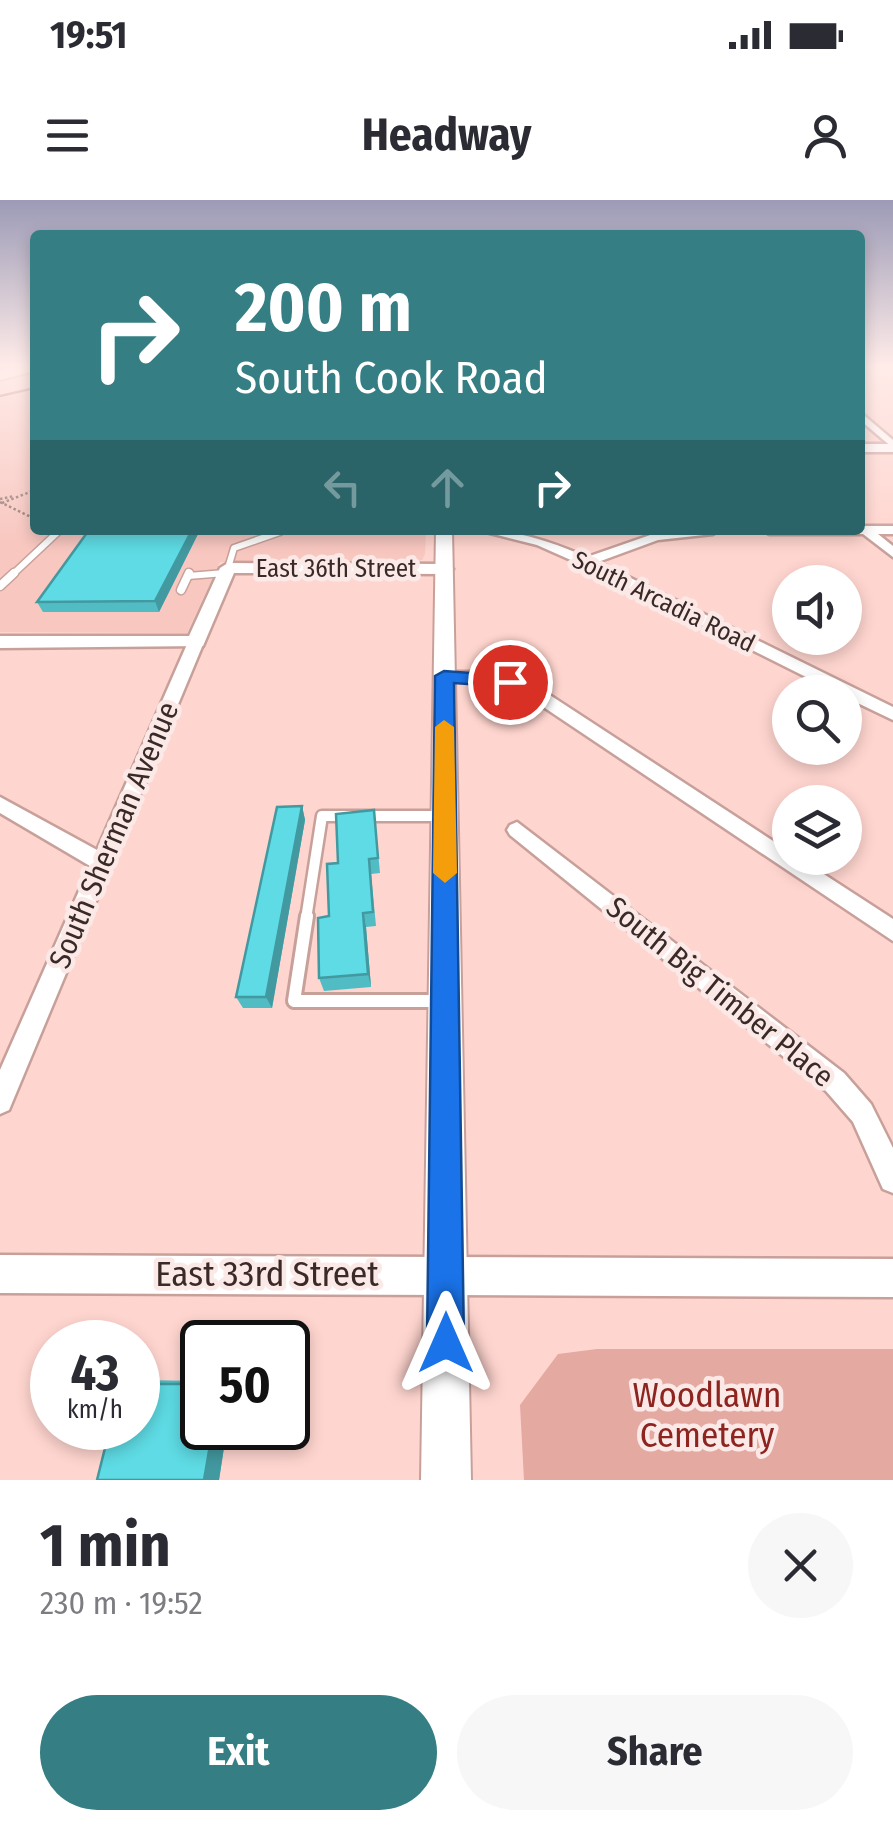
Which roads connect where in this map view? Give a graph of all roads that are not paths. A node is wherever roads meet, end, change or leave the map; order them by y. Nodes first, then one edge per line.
1 (871, 425) edge
2 (893, 446) edge
3 (865, 448) edge
4 (866, 530) joint
5 (893, 530) edge
6 (55, 535) edge
7 (271, 535) edge
8 (444, 535) edge
9 (508, 535) edge
10 (672, 535) edge
11 (893, 553) edge
12 (588, 562) junction
13 (444, 569) junction
14 (227, 570) junction
15 (0, 586) edge
16 (180, 590) dead end
17 (0, 642) edge
18 (196, 642) junction
19 (444, 676) junction
20 (893, 714) edge
21 (0, 804) edge
22 (445, 816) junction
23 (518, 830) dead end
24 (103, 864) junction
25 (893, 931) edge
26 (445, 1001) junction
27 (0, 1101) edge
28 (893, 1180) edge
29 (0, 1274) edge
30 (446, 1274) junction
31 (893, 1278) edge
32 (446, 1480) edge

1 - 2 street
2 - 3 street
4 - 5 street
4 - 11 street
6 - 15 lane
7 - 14 lane
8 - 13 main road
9 - 12 street, South Arcadia Road
10 - 12 street
12 - 20 street, South Arcadia Road
13 - 14 street, East 36th Street
13 - 19 main road
14 - 16 lane
14 - 18 street, South Sherman Avenue
17 - 18 street
18 - 24 street, South Sherman Avenue
19 - 22 main road
19 - 25 street
21 - 24 street
22 - 26 main road
22 - 26 lane
23 - 28 street, South Big Timber Place
24 - 27 street, South Sherman Avenue
26 - 30 main road
29 - 30 street, East 33rd Street
30 - 31 street, East 33rd Street
30 - 32 main road

